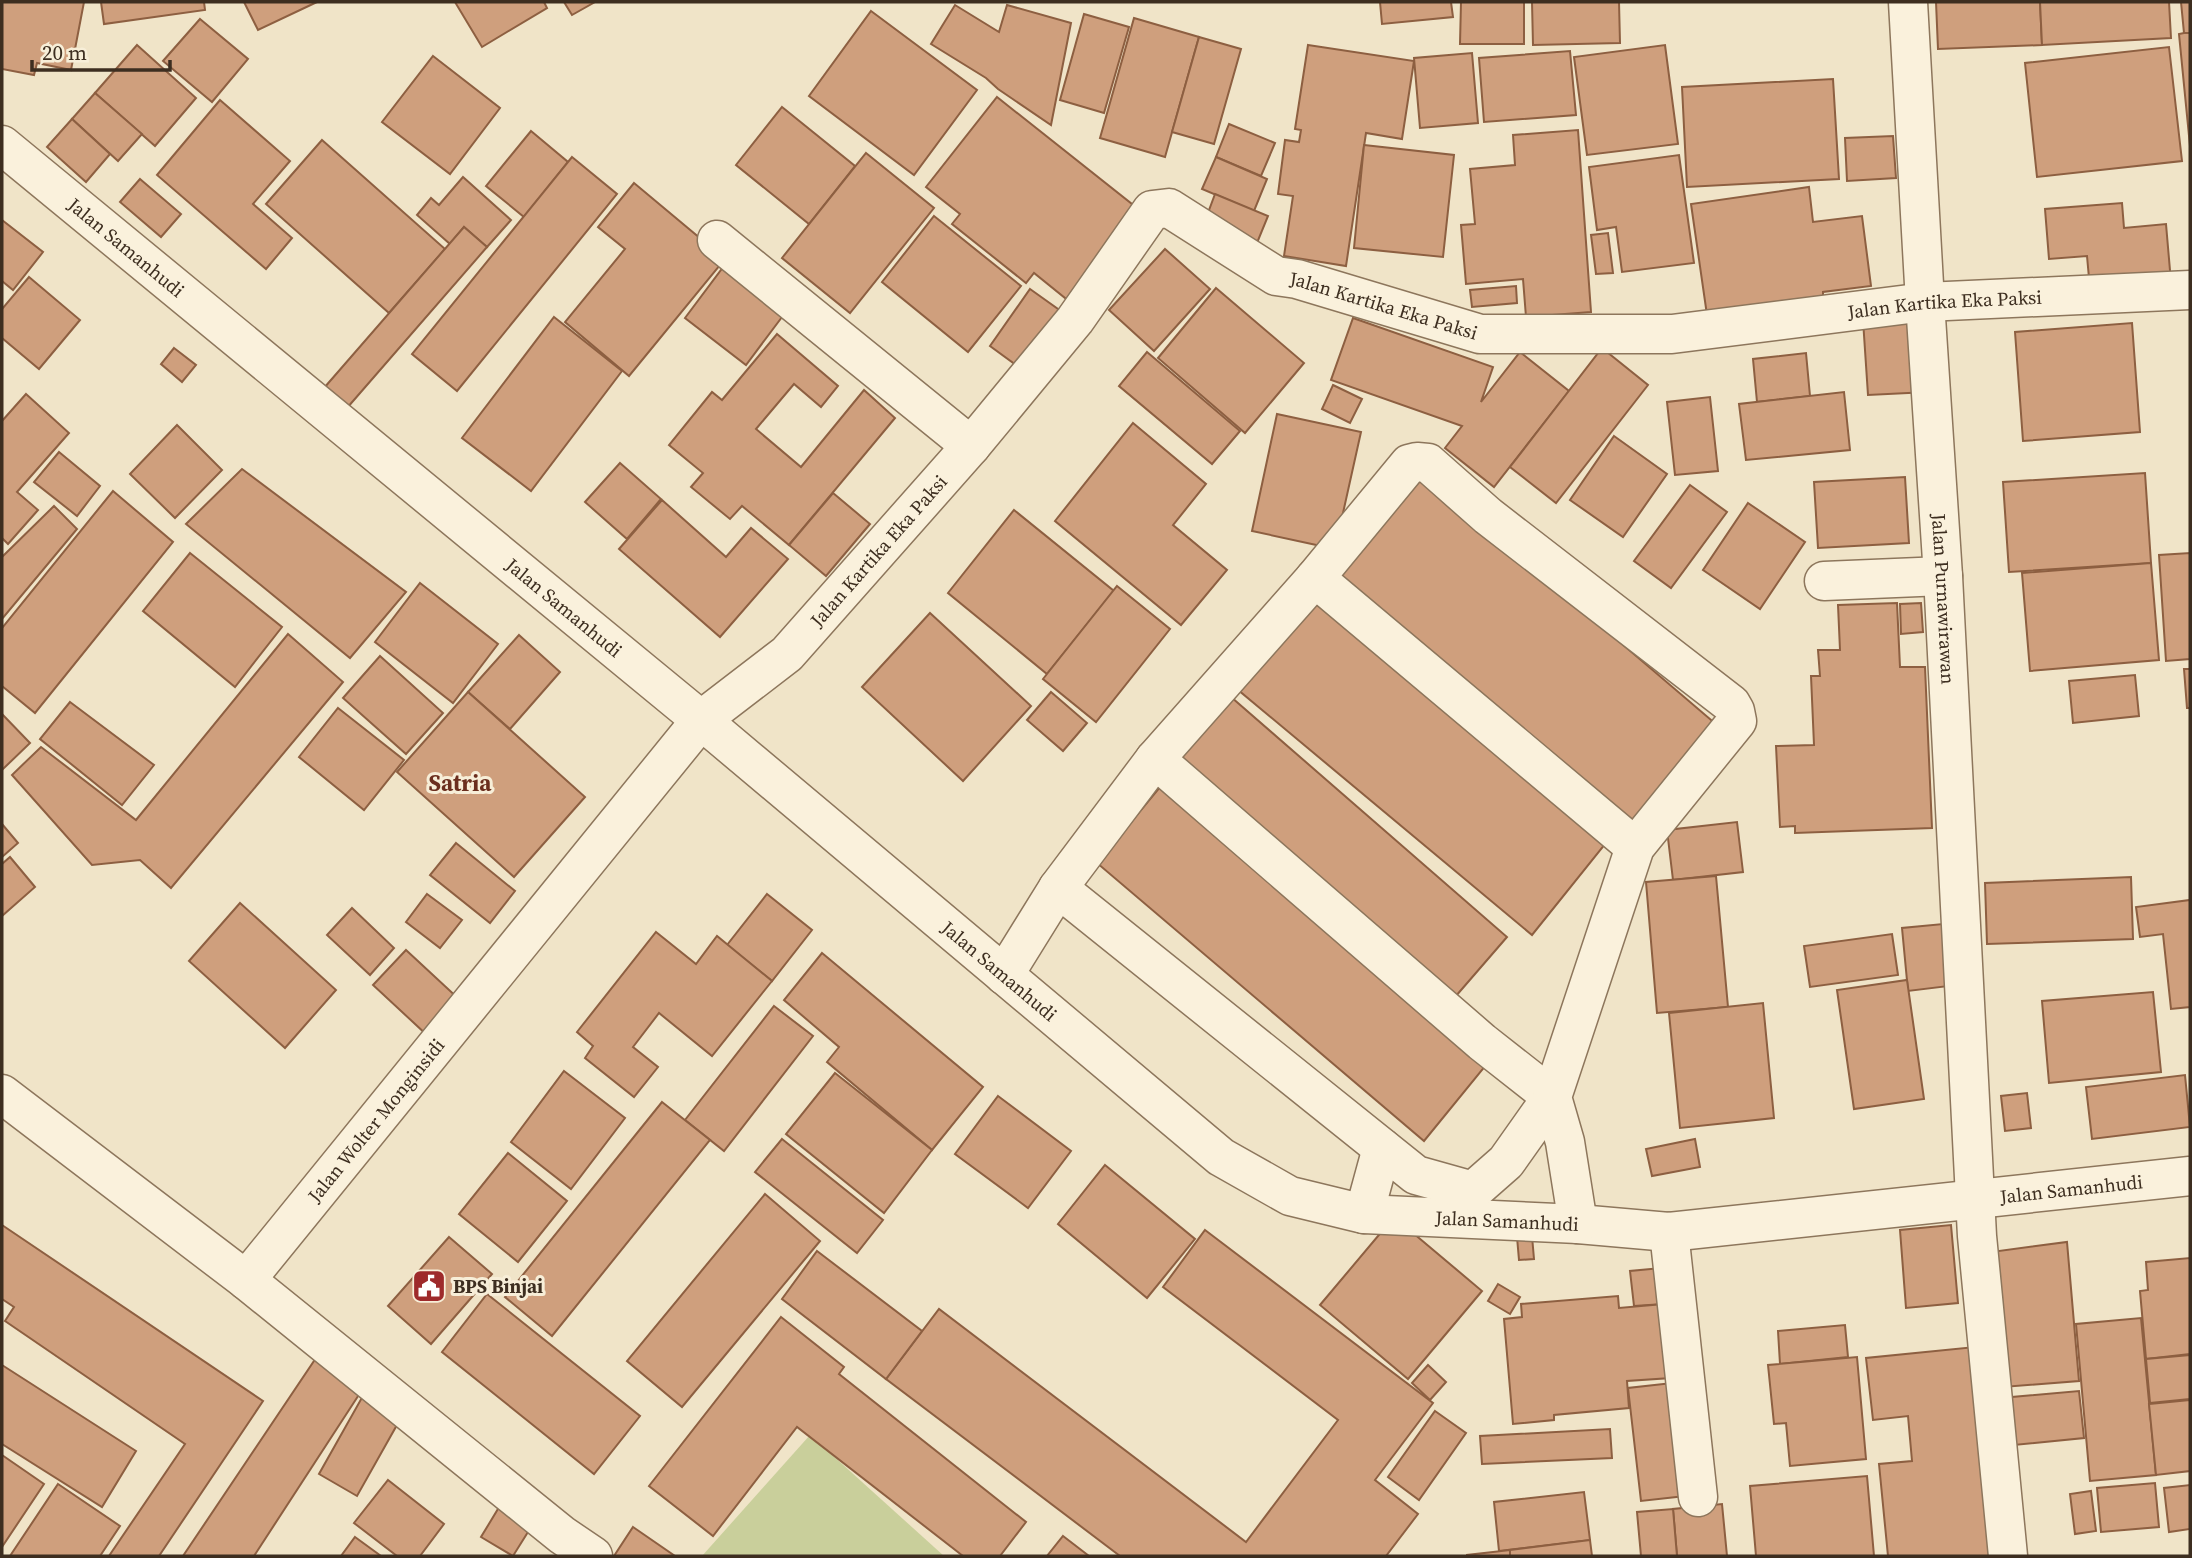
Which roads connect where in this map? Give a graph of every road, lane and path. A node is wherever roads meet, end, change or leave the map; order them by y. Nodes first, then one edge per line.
1 (1908, 2) edge
2 (7, 152) edge
3 (717, 240) dead end
4 (2190, 290) edge
5 (1925, 302) junction
6 (971, 446) junction
7 (1943, 576) junction
8 (1315, 578) junction
9 (1824, 582) dead end
10 (701, 720) junction
11 (1155, 759) junction
12 (1635, 848) junction
13 (1058, 888) junction
14 (1004, 975) junction
15 (2, 1094) edge
16 (1552, 1097) junction
17 (1382, 1148) junction
18 (2190, 1176) edge
19 (1975, 1199) junction
20 (1364, 1214) junction
21 (1578, 1224) junction
22 (1670, 1232) junction
23 (246, 1280) junction
24 (1698, 1497) dead end
25 (567, 1549) edge
26 (2008, 1556) edge

1 - 5 street, Jalan Purnawirawan
2 - 10 street, Jalan Samanhudi
3 - 6 street
4 - 5 street, Jalan Kartika Eka Paksi
5 - 6 street, Jalan Kartika Eka Paksi
5 - 7 street, Jalan Purnawirawan
6 - 10 street, Jalan Kartika Eka Paksi
7 - 9 street
7 - 19 street, Jalan Purnawirawan
8 - 11 street
8 - 12 street
8 - 12 street
10 - 14 street, Jalan Samanhudi
10 - 23 street, Jalan Wolter Monginsidi
11 - 13 street
11 - 16 street
12 - 16 street
13 - 14 street
13 - 17 street
14 - 20 street, Jalan Samanhudi
15 - 23 street
16 - 17 street
16 - 21 street
17 - 20 street
18 - 19 street, Jalan Samanhudi
19 - 22 street, Jalan Samanhudi
19 - 26 street, Jalan Purnawirawan
20 - 21 street, Jalan Samanhudi
21 - 22 street, Jalan Samanhudi
22 - 24 street
23 - 25 street

